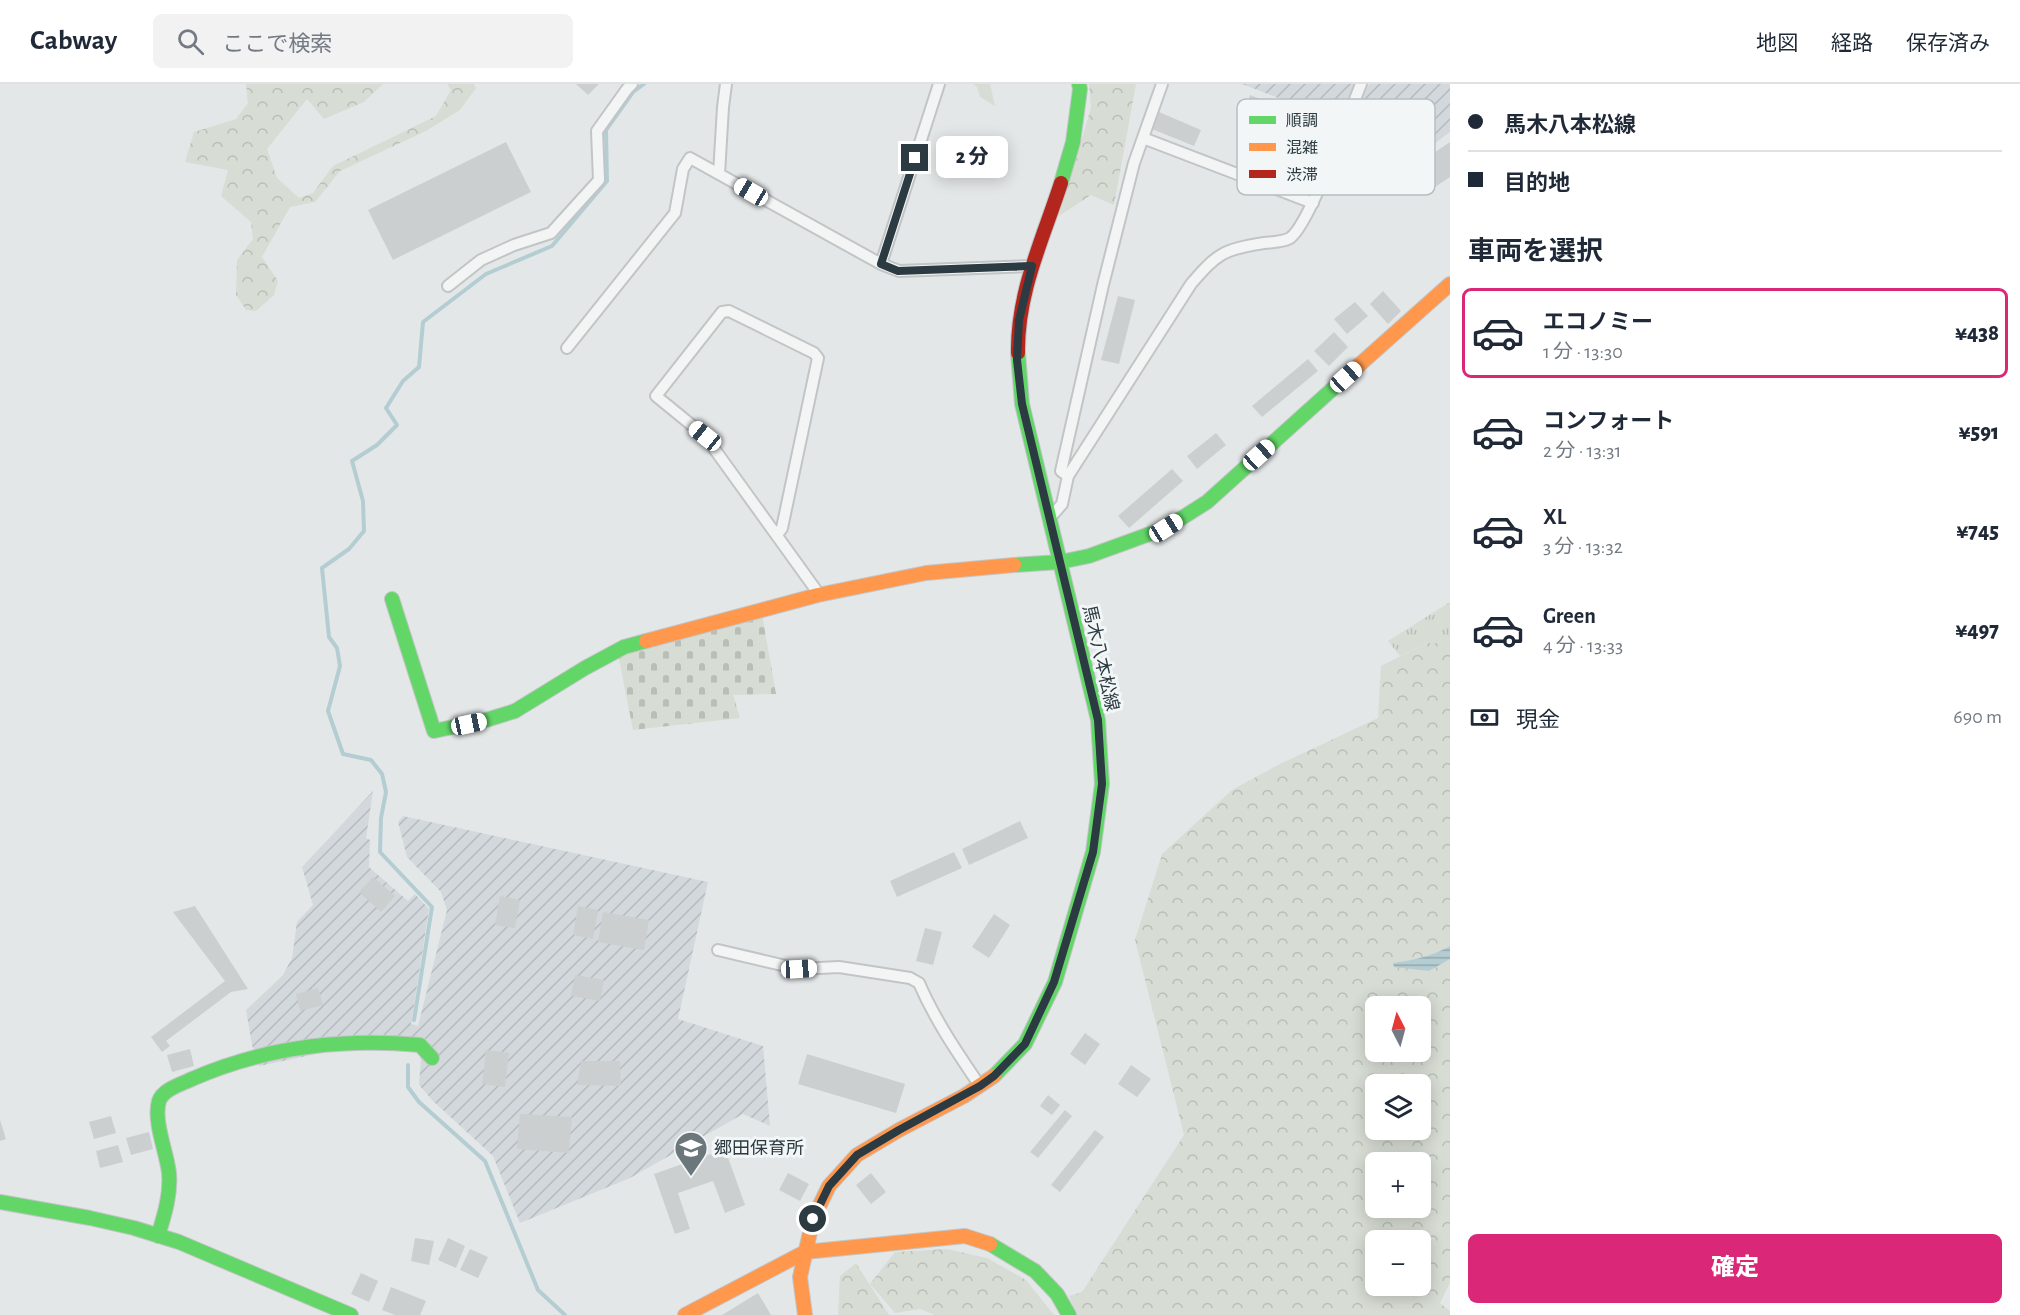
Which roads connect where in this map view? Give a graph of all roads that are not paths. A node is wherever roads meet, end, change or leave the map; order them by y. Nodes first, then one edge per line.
1 (632, 84) edge
2 (726, 84) edge
3 (939, 84) edge
4 (1079, 84) edge
5 (1161, 84) edge
6 (1361, 84) edge
7 (1355, 99) edge
8 (1143, 138) junction
9 (1237, 173) edge
10 (719, 174) junction
11 (1294, 195) edge
12 (1316, 195) edge
13 (1313, 202) junction
14 (881, 264) junction
15 (1032, 266) junction
16 (1450, 284) edge
17 (448, 286) dead end
18 (567, 348) dead end
19 (1068, 476) junction
20 (1050, 518) junction
21 (777, 535) junction
22 (1060, 562) junction
23 (818, 595) junction
24 (392, 599) dead end
25 (718, 950) dead end
26 (432, 1058) dead end
27 (980, 1086) junction
28 (0, 1202) edge
29 (158, 1236) junction
30 (805, 1252) junction
31 (351, 1315) edge
32 (685, 1315) edge
33 (805, 1315) edge
34 (1069, 1315) edge

1 - 17 street
2 - 10 street
3 - 14 street
4 - 15 street, 馬木八本松線
5 - 8 street
6 - 7 street
8 - 9 street
8 - 19 street
10 - 14 street
10 - 18 street
11 - 13 street
12 - 13 street
13 - 19 street
14 - 15 street
15 - 20 street, 馬木八本松線
16 - 22 street
19 - 20 street
20 - 22 street, 馬木八本松線
21 - 21 street
21 - 23 street
22 - 23 street
22 - 27 street, 馬木八本松線
23 - 24 street
25 - 27 street
26 - 29 street
27 - 30 street, 馬木八本松線
28 - 29 street
29 - 31 street
30 - 32 street
30 - 33 street, 馬木八本松線
30 - 34 street

